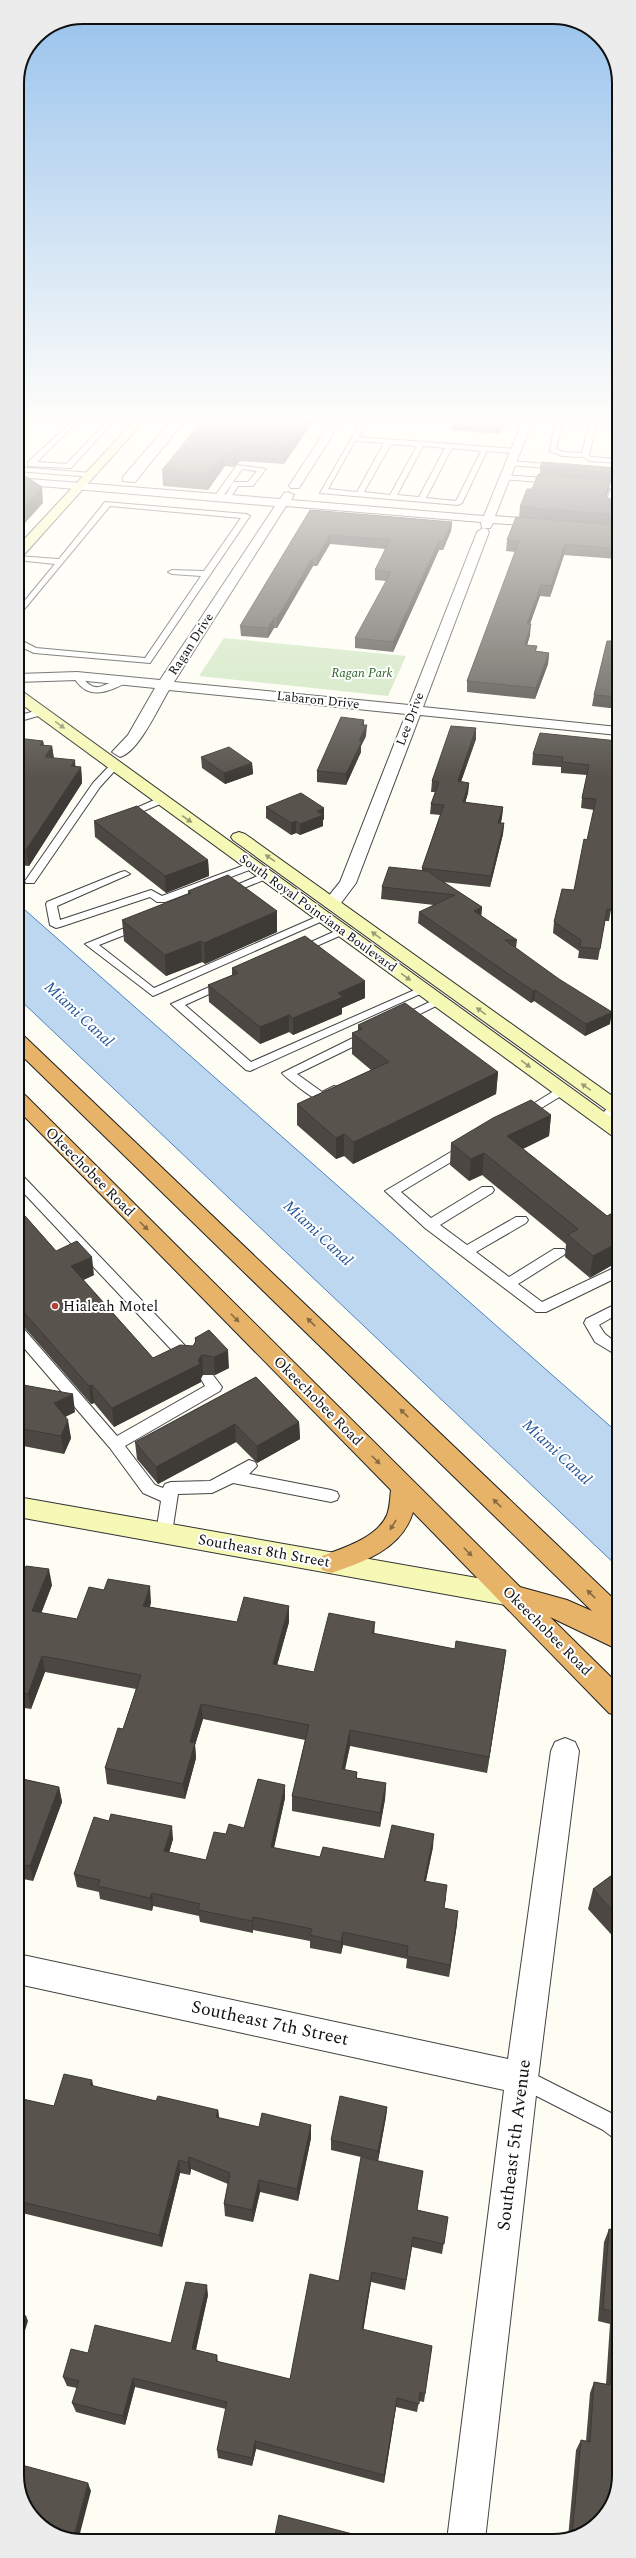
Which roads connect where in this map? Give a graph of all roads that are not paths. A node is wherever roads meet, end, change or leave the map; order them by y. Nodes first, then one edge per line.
1 (33, 539) edge
2 (79, 539) edge
3 (230, 539) edge
4 (260, 539) edge
5 (481, 539) edge
6 (24, 549) edge
7 (24, 558) edge
8 (61, 562) junction
9 (172, 572) dead end
10 (206, 574) junction
11 (24, 607) edge
12 (24, 645) edge
13 (165, 684) junction
14 (24, 687) edge
15 (24, 692) edge
16 (24, 694) edge
17 (414, 710) junction
18 (42, 712) junction
19 (24, 717) edge
20 (612, 730) edge
21 (117, 759) junction
22 (162, 800) junction
23 (114, 822) edge
24 (253, 865) junction
25 (125, 874) dead end
26 (267, 875) junction
27 (30, 881) dead end
28 (216, 895) edge
29 (328, 910) junction
30 (150, 921) edge
31 (342, 931) junction
32 (285, 956) edge
33 (235, 978) edge
34 (423, 990) junction
35 (438, 1001) junction
36 (24, 1046) edge
37 (346, 1084) edge
38 (562, 1090) junction
39 (24, 1105) edge
40 (612, 1116) edge
41 (612, 1116) edge
42 (508, 1123) edge
43 (480, 1139) edge
44 (24, 1185) edge
45 (487, 1190) dead end
46 (521, 1220) dead end
47 (430, 1226) junction
48 (466, 1251) junction
49 (558, 1252) dead end
50 (612, 1274) edge
51 (508, 1284) junction
52 (612, 1311) edge
53 (24, 1339) edge
54 (612, 1347) edge
55 (189, 1359) edge
56 (208, 1379) dead end
57 (115, 1444) junction
58 (249, 1466) dead end
59 (230, 1476) junction
60 (404, 1488) junction
61 (331, 1496) dead end
62 (170, 1498) junction
63 (24, 1508) edge
64 (164, 1533) junction
65 (331, 1563) junction
66 (511, 1595) junction
67 (612, 1614) edge
68 (612, 1635) edge
69 (612, 1697) edge
70 (565, 1751) dead end
71 (24, 1970) edge
72 (522, 2078) junction
73 (612, 2125) edge
74 (467, 2534) edge

1 - 6 street
2 - 8 lane
3 - 10 lane
4 - 13 street, Ragan Drive
5 - 17 street, Lee Drive
7 - 8 lane
8 - 11 lane
9 - 10 lane
10 - 12 lane
13 - 14 street, Labaron Drive
13 - 17 street, Labaron Drive
13 - 21 street, Ragan Drive
15 - 21 street, South Royal Poinciana Boulevard
16 - 18 street, South Royal Poinciana Boulevard
17 - 20 street, Labaron Drive
17 - 29 street, Lee Drive
18 - 19 lane
18 -> 21 street, South Royal Poinciana Boulevard
21 - 22 street, South Royal Poinciana Boulevard
21 - 27 lane
29 -> 21 street, South Royal Poinciana Boulevard
22 - 23 lane
22 -> 24 street, South Royal Poinciana Boulevard
24 - 25 lane
24 - 26 street, South Royal Poinciana Boulevard
26 - 28 lane
26 - 29 street, South Royal Poinciana Boulevard
29 - 30 lane
29 - 31 street, South Royal Poinciana Boulevard
40 -> 29 street, South Royal Poinciana Boulevard
31 - 32 lane
31 -> 34 street, South Royal Poinciana Boulevard
33 - 34 lane
34 - 35 street, South Royal Poinciana Boulevard
35 - 37 lane
35 -> 38 street, South Royal Poinciana Boulevard
67 -> 36 highway
38 - 41 street, South Royal Poinciana Boulevard
38 - 42 lane
39 -> 60 highway, Okeechobee Road
43 - 47 lane
44 - 55 lane
45 - 47 lane
46 - 48 lane
47 - 48 lane
48 - 51 lane
49 - 51 lane
50 - 51 lane
52 - 54 lane
53 - 57 lane
56 - 57 lane
57 - 62 lane
58 - 59 lane
59 - 61 lane
59 - 62 lane
60 -> 65 highway
60 -> 66 highway, Okeechobee Road
62 - 64 lane
63 - 64 street, Southeast 8th Street
64 - 65 street, Southeast 8th Street
65 - 66 street, Southeast 8th Street
66 - 68 highway
66 - 69 highway, Okeechobee Road
70 - 72 street, Southeast 5th Avenue
71 - 72 street, Southeast 7th Street
72 - 73 lane
72 - 74 street, Southeast 5th Avenue

